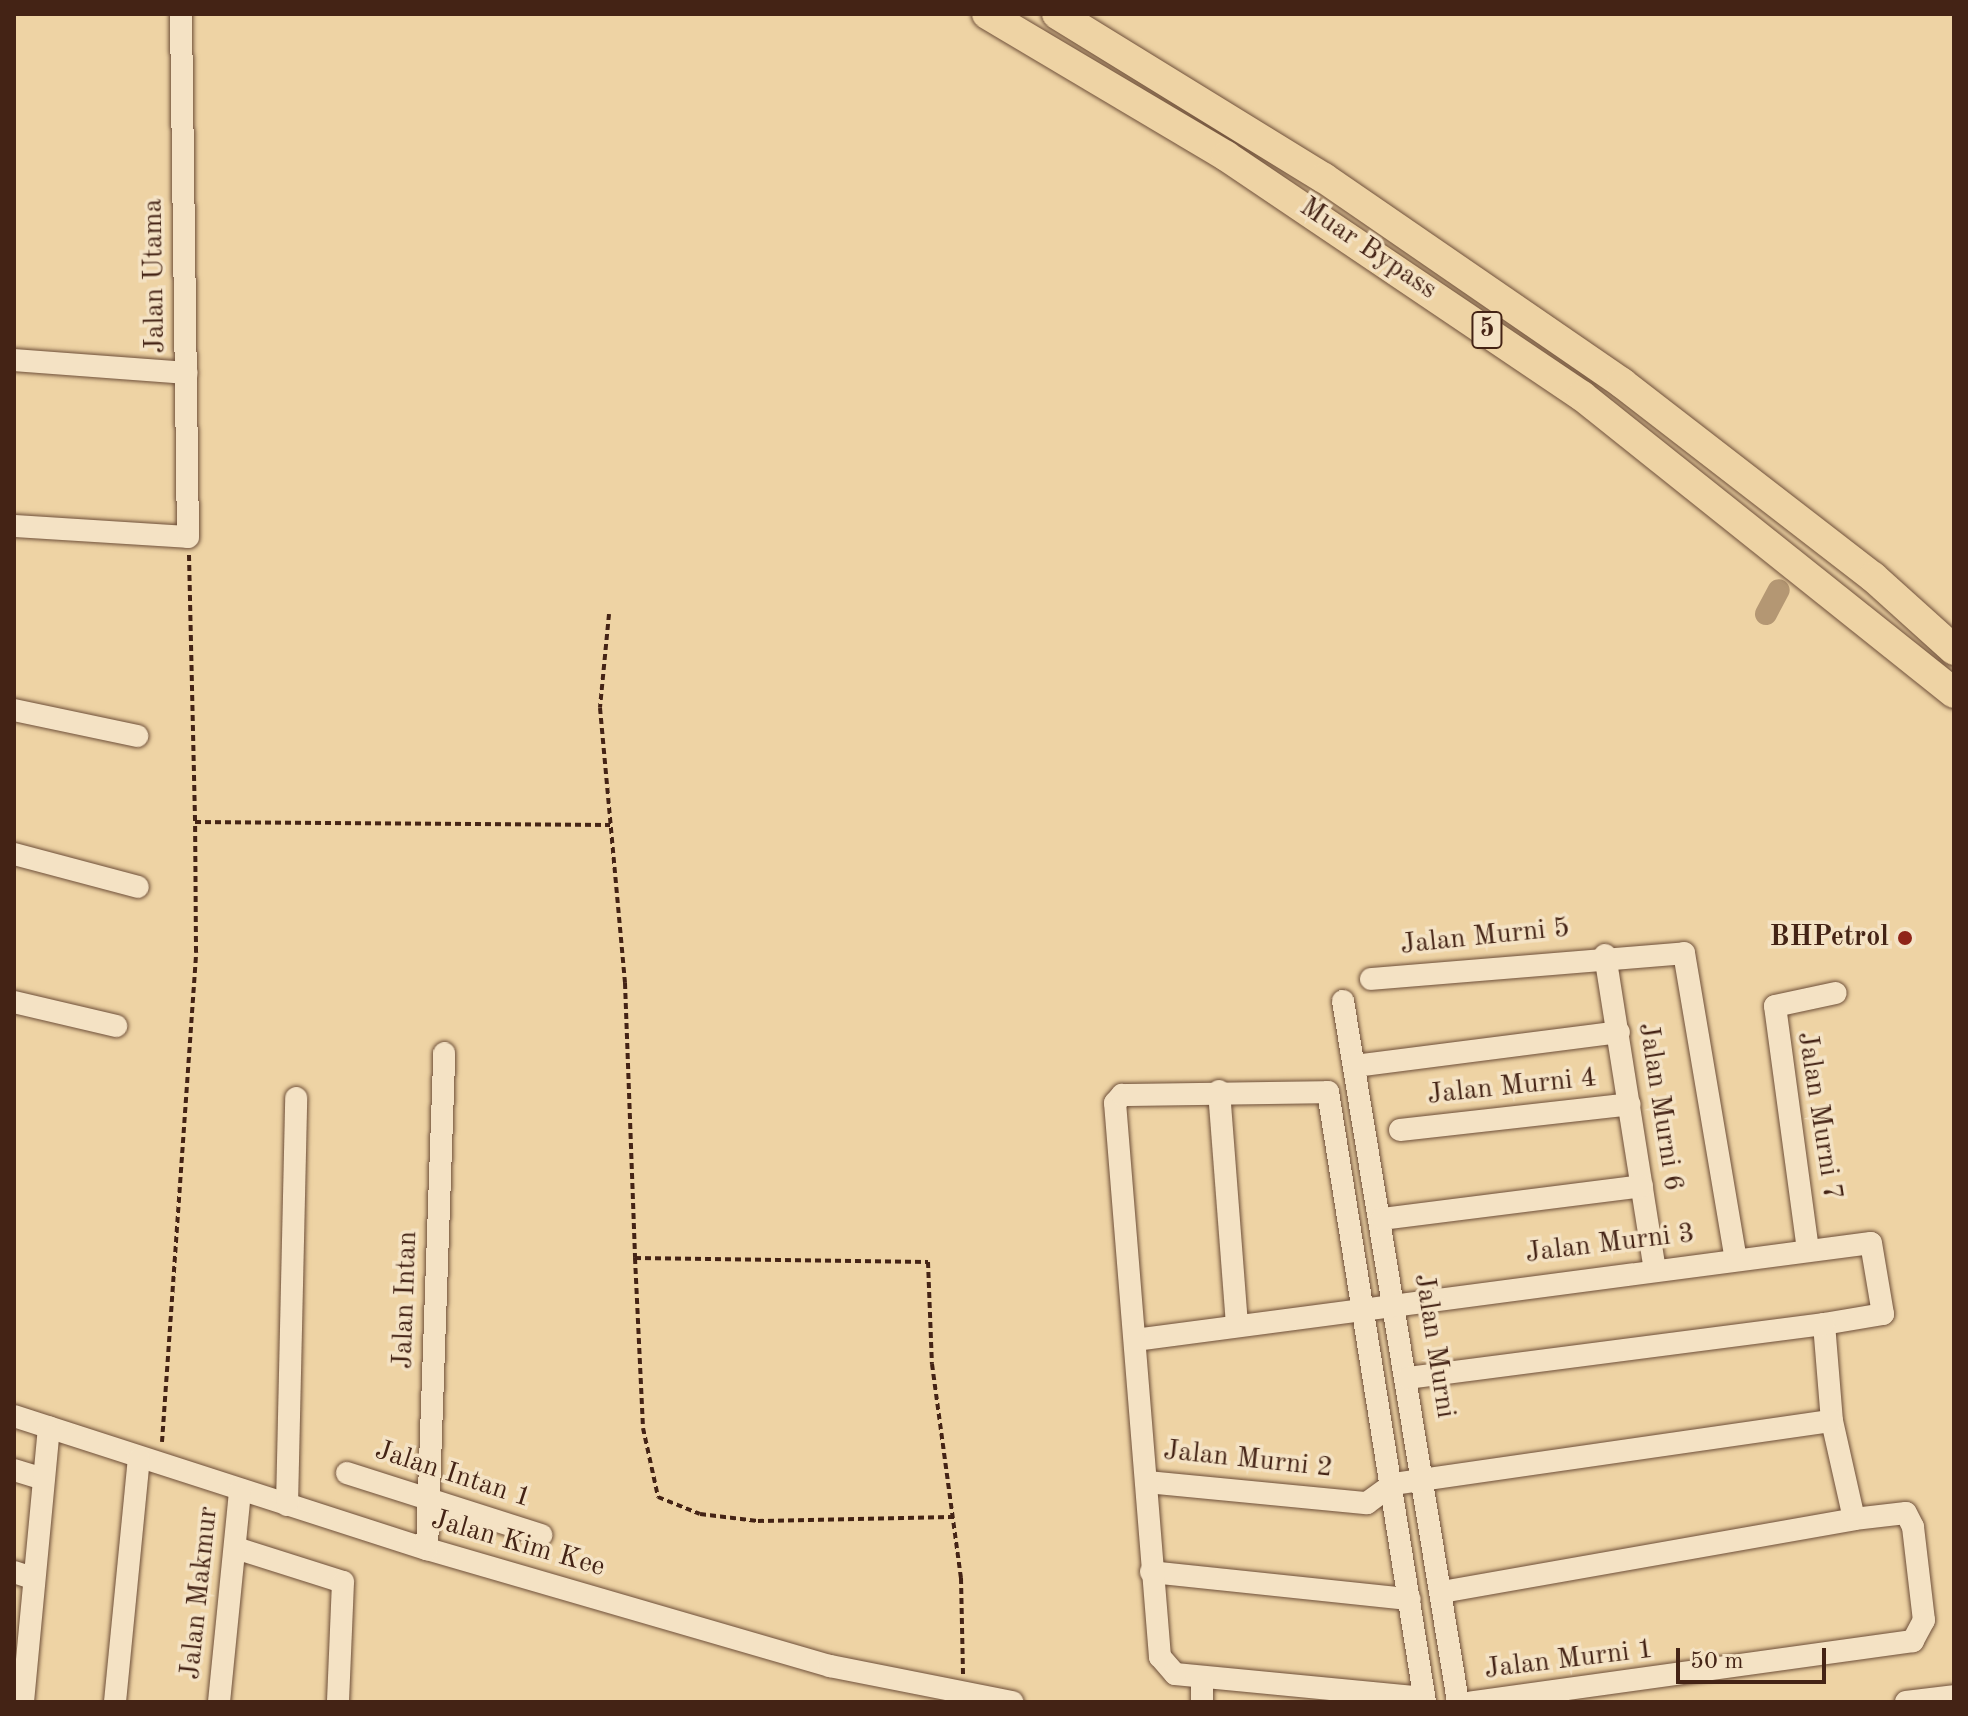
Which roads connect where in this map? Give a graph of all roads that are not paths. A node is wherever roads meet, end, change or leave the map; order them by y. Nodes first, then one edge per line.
1 (181, 14) edge
2 (987, 14) edge
3 (1057, 14) edge
4 (14, 360) edge
5 (187, 373) junction
6 (14, 526) edge
7 (1954, 650) edge
8 (1954, 693) edge
9 (14, 710) edge
10 (137, 736) dead end
11 (14, 854) edge
12 (138, 887) dead end
13 (1605, 955) junction
14 (1371, 979) dead end
15 (1836, 993) dead end
16 (1343, 1001) dead end
17 (14, 1002) edge
18 (116, 1026) dead end
19 (1619, 1032) junction
20 (444, 1053) dead end
21 (1355, 1066) junction
22 (1219, 1091) junction
23 (296, 1098) dead end
24 (1630, 1104) junction
25 (1400, 1130) dead end
26 (1642, 1186) junction
27 (1382, 1219) junction
28 (1808, 1250) junction
29 (1736, 1260) junction
30 (1655, 1269) junction
31 (1397, 1301) junction
32 (1363, 1305) junction
33 (1824, 1324) junction
34 (1237, 1325) junction
35 (1135, 1340) junction
36 (1408, 1378) junction
37 (14, 1416) edge
38 (1832, 1421) junction
39 (49, 1427) junction
40 (150, 1462) junction
41 (14, 1470) edge
42 (347, 1473) dead end
43 (43, 1479) junction
44 (1426, 1479) junction
45 (1147, 1482) junction
46 (1393, 1484) junction
47 (240, 1490) junction
48 (430, 1497) junction
49 (287, 1505) junction
50 (1854, 1519) junction
51 (541, 1535) dead end
52 (236, 1548) junction
53 (427, 1549) junction
54 (1151, 1572) junction
55 (24, 1575) edge
56 (1442, 1592) junction
57 (1410, 1599) junction
58 (1202, 1690) edge
59 (1954, 1696) edge
60 (1425, 1700) edge
61 (23, 1702) edge
62 (115, 1702) edge
63 (219, 1702) edge
64 (338, 1702) edge
65 (1012, 1702) edge
66 (1458, 1702) edge
67 (1471, 1702) edge
68 (1914, 1702) edge

1 - 5 street, Jalan Utama
2 - 8 highway, Muar Bypass / 5
3 - 7 highway, Muar Bypass / 5
4 - 5 street
5 - 6 street, Jalan Utama
9 - 10 street
11 - 12 street
13 - 14 street, Jalan Murni 5
13 - 19 street, Jalan Murni 6
13 - 29 street, Jalan Murni 5
15 - 28 street, Jalan Murni 7
16 - 21 street, Jalan Murni
17 - 18 street
19 - 21 street
19 - 24 street, Jalan Murni 6
20 - 48 street, Jalan Intan
21 - 27 street, Jalan Murni
22 - 32 street, Jalan Murni 2
22 - 34 street
22 - 35 street, Jalan Murni 2
23 - 49 street
24 - 25 street, Jalan Murni 4
24 - 26 street, Jalan Murni 6
26 - 27 street
26 - 30 street, Jalan Murni 6
27 - 31 street, Jalan Murni
28 - 29 street, Jalan Murni 3
28 - 33 street, Jalan Murni 3
29 - 30 street, Jalan Murni 3
30 - 31 street, Jalan Murni 3
31 - 32 street, Jalan Murni 3
31 - 36 street, Jalan Murni
32 - 34 street, Jalan Murni 3
32 - 46 street
33 - 36 street
33 - 38 street
34 - 35 street, Jalan Murni 3
35 - 45 street, Jalan Murni 2
36 - 44 street, Jalan Murni
37 - 39 street, Jalan Kim Kee
38 - 44 street, Jalan Murni 2
38 - 50 street
39 - 40 street, Jalan Kim Kee
39 - 43 street
40 - 47 street, Jalan Kim Kee
40 - 62 street
41 - 43 street
42 - 48 street, Jalan Intan 1
43 - 55 street
44 - 46 street, Jalan Murni 2
44 - 56 street, Jalan Murni
45 - 46 street, Jalan Murni 2
45 - 54 street
46 - 57 street
47 - 49 street, Jalan Kim Kee
47 - 52 street, Jalan Makmur
48 - 51 street, Jalan Intan 1
48 - 53 street, Jalan Intan
49 - 53 street, Jalan Kim Kee
50 - 56 street
50 - 67 street, Jalan Murni 1
52 - 63 street, Jalan Makmur
52 - 64 street
53 - 65 street, Jalan Kim Kee
54 - 57 street
54 - 58 street
55 - 61 street
56 - 66 street, Jalan Murni
57 - 60 street
58 - 60 street
59 - 68 street

